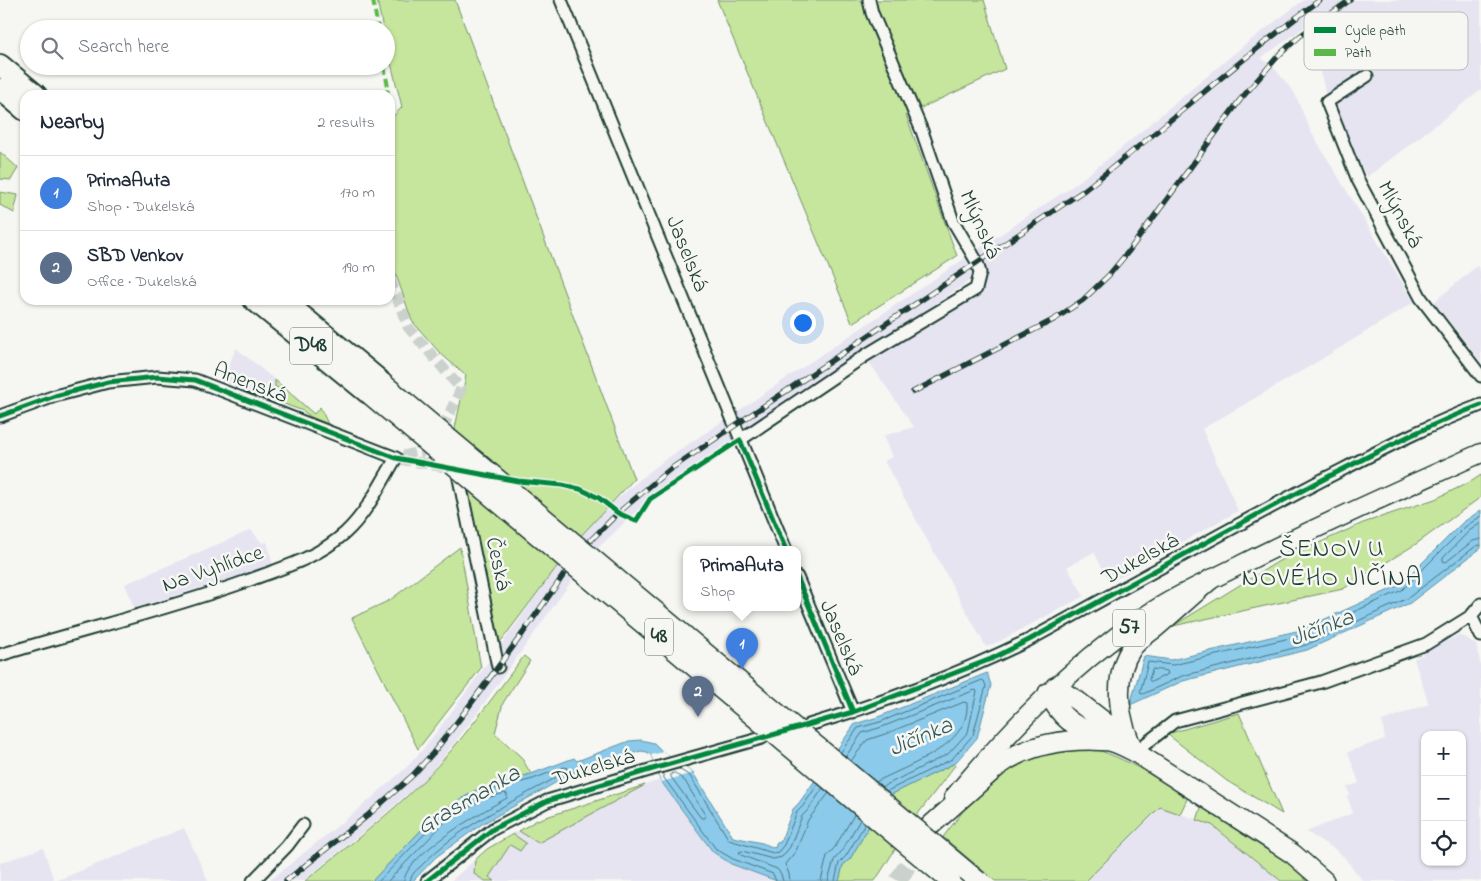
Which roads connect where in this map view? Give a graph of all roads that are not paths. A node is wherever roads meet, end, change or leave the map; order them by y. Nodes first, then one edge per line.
1 (561, 0) edge
2 (869, 0) edge
3 (0, 65) edge
4 (1367, 76) dead end
5 (0, 90) edge
6 (30, 90) edge
7 (20, 106) edge
8 (261, 305) edge
9 (288, 305) edge
10 (1481, 376) edge
11 (374, 386) junction
12 (1481, 405) edge
13 (0, 416) edge
14 (740, 440) junction
15 (1481, 453) edge
16 (396, 458) joint
17 (457, 470) dead end
18 (784, 546) edge
19 (1211, 579) junction
20 (801, 587) edge
21 (1481, 604) edge
22 (1471, 616) junction
23 (1481, 636) edge
24 (0, 655) edge
25 (498, 666) dead end
26 (1052, 690) junction
27 (853, 712) junction
28 (808, 725) dead end
29 (762, 738) dead end
30 (1109, 741) junction
31 (1132, 746) junction
32 (303, 825) dead end
33 (930, 826) joint
34 (253, 881) edge
35 (427, 881) edge
36 (950, 881) edge
37 (978, 881) edge
38 (1324, 881) edge

1 - 14 street, Jaselská
2 - 14 street, Mlýnská
3 - 6 highway
4 - 10 street, Mlýnská
5 - 7 highway
8 - 11 highway, D48
9 - 11 highway, D48
11 - 36 highway, 48, bridge
11 - 37 highway, 48, bridge
12 - 27 street, Dukelská
13 - 16 street, Anenská
14 - 18 street, Jaselská
15 - 19 main road, 57
16 - 24 street, Na Vyhlídce
17 - 25 street, Česká
19 - 26 main road, 57
19 - 31 highway
20 - 27 street, Jaselská
21 - 22 street
22 - 23 street
22 - 31 street
26 - 30 highway
26 - 31 highway
26 - 33 main road, 57
27 - 28 street, Dukelská
29 - 35 street, Dukelská
30 - 31 highway
30 - 33 highway
31 - 38 highway
32 - 34 street

